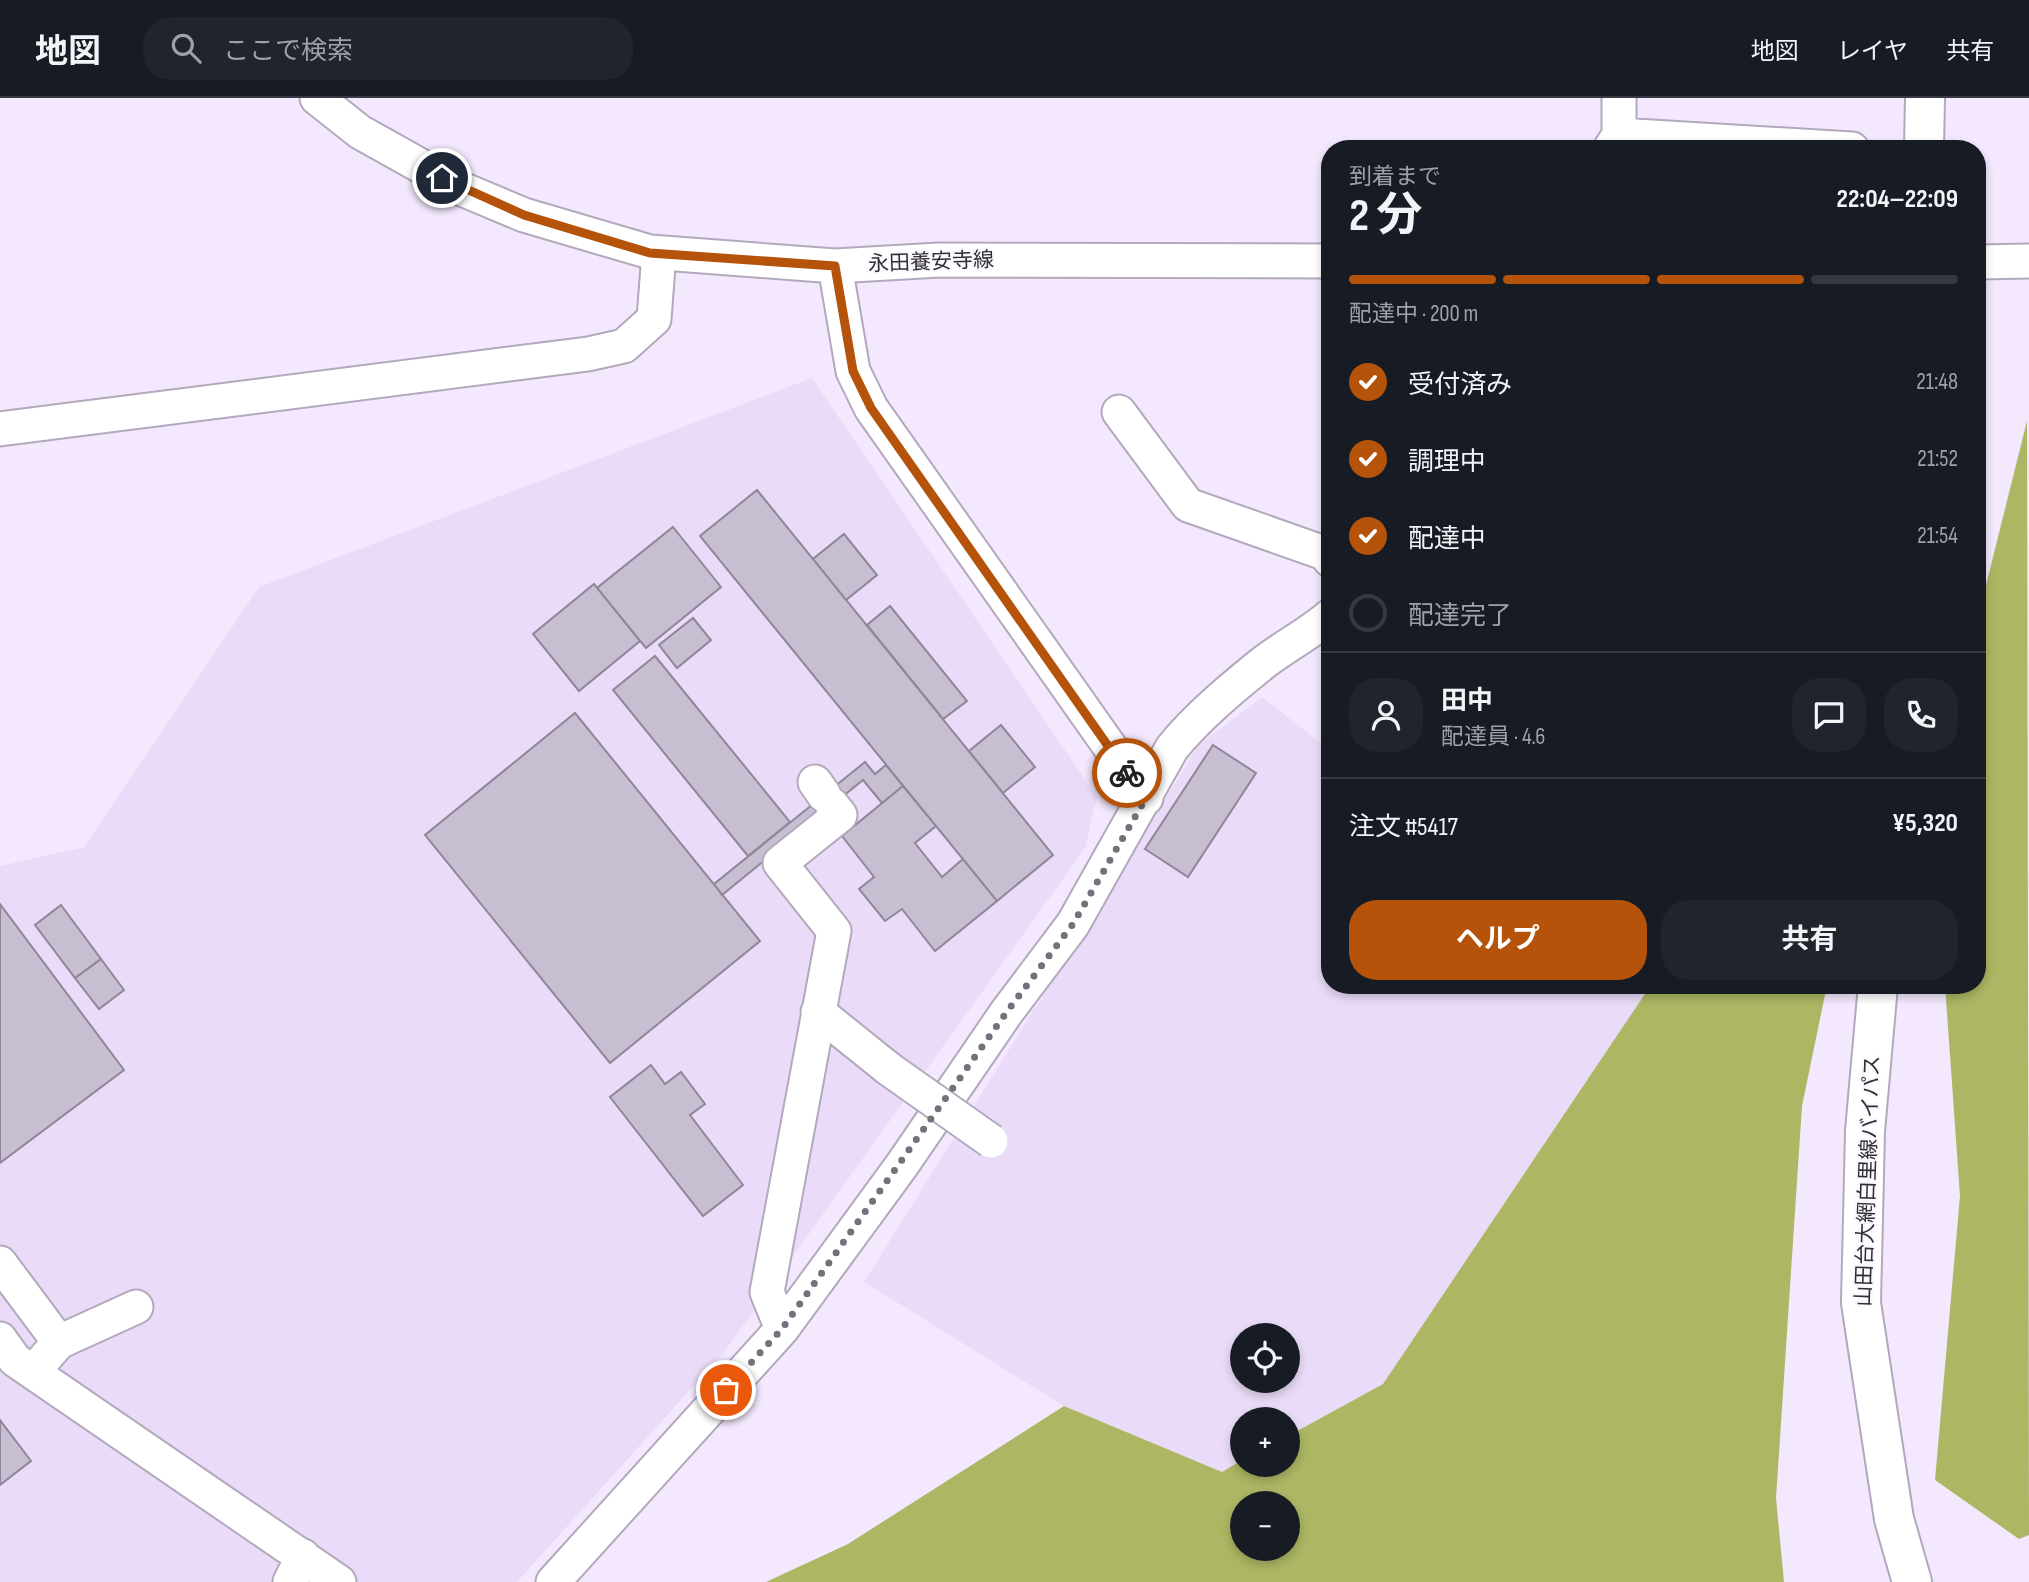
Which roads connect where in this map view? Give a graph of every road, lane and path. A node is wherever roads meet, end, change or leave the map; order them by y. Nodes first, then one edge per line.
1 (317, 98) edge
2 (1619, 98) edge
3 (1925, 98) edge
4 (1615, 140) edge
5 (1924, 140) edge
6 (659, 253) junction
7 (1321, 261) edge
8 (2029, 261) edge
9 (1986, 262) edge
10 (835, 266) junction
11 (1119, 412) dead end
12 (0, 429) edge
13 (1321, 552) edge
14 (1321, 624) edge
15 (824, 794) dead end
16 (1146, 798) junction
17 (1877, 994) edge
18 (818, 1012) junction
19 (991, 1141) dead end
20 (0, 1263) edge
21 (136, 1307) dead end
22 (782, 1329) junction
23 (0, 1339) edge
24 (59, 1342) junction
25 (33, 1372) junction
26 (296, 1569) edge
27 (339, 1582) edge
28 (553, 1582) edge
29 (1912, 1582) edge

1 - 6 street, 永田養安寺線
2 - 4 street
3 - 5 main road
6 - 10 street, 永田養安寺線
6 - 12 street
7 - 10 street, 永田養安寺線
8 - 9 street
10 - 16 street
11 - 13 street
14 - 16 street
15 - 18 street
16 - 22 street
17 - 29 main road, 山田台大網白里線バイパス
18 - 19 street, bridge
18 - 22 street
20 - 24 street
21 - 24 street
22 - 28 street
23 - 25 street
24 - 25 street
25 - 26 street
26 - 27 street

